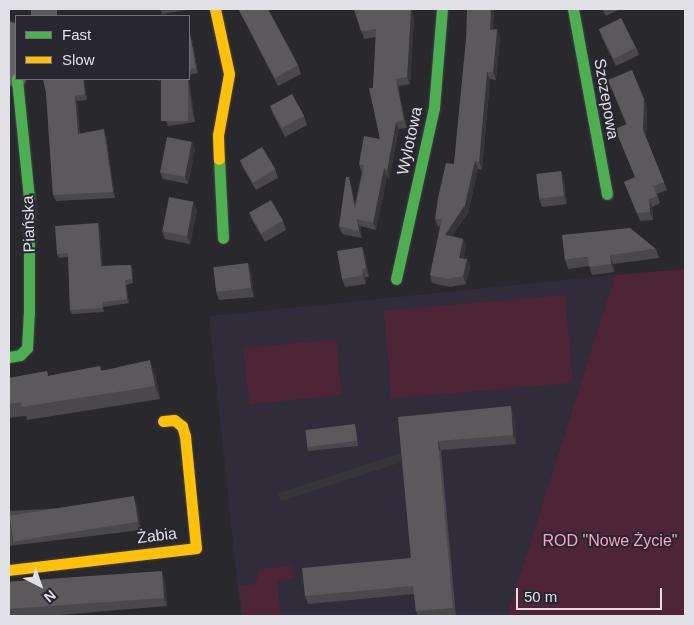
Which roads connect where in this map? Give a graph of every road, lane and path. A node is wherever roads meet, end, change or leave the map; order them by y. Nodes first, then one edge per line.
1 (215, 9) edge
2 (442, 9) edge
3 (573, 9) edge
4 (9, 31) edge
5 (15, 71) edge
6 (16, 80) edge
7 (607, 194) dead end
8 (223, 238) dead end
9 (396, 279) dead end
10 (9, 357) edge
11 (163, 421) dead end
12 (9, 570) edge

1 - 8 street
2 - 9 street, Wylotowa
3 - 7 street, Szczepowa
4 - 5 street, Piańska
6 - 10 street, Piańska
11 - 12 street, Żabia

